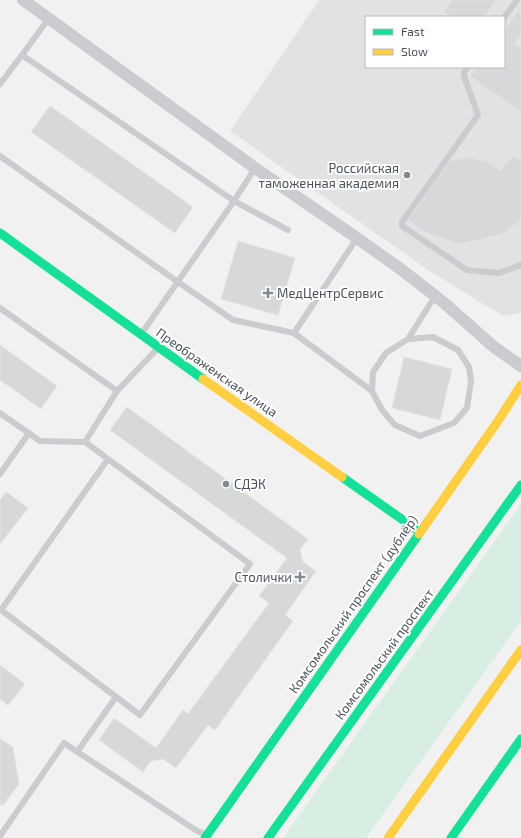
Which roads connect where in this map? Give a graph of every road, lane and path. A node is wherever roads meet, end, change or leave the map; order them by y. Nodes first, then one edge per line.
1 (23, 0) edge
2 (517, 0) edge
3 (505, 17) edge
4 (49, 18) junction
5 (22, 55) junction
6 (467, 68) edge
7 (0, 84) edge
8 (0, 156) edge
9 (255, 168) junction
10 (234, 201) junction
11 (288, 230) dead end
12 (0, 233) edge
13 (357, 238) junction
14 (521, 265) edge
15 (178, 282) junction
16 (435, 296) junction
17 (0, 308) edge
18 (294, 332) junction
19 (141, 334) junction
20 (408, 338) junction
21 (159, 347) junction
22 (521, 366) edge
23 (521, 385) edge
24 (117, 391) junction
25 (372, 391) junction
26 (0, 413) edge
27 (29, 433) junction
28 (85, 442) junction
29 (108, 459) junction
30 (0, 474) edge
31 (521, 485) edge
32 (420, 532) junction
33 (521, 650) edge
34 (116, 697) junction
35 (521, 739) edge
36 (77, 752) junction
37 (0, 836) edge
38 (206, 837) edge
39 (268, 838) edge
40 (388, 838) edge
41 (451, 838) edge

1 - 4 street
2 - 3 lane
4 - 5 lane
4 - 9 street
5 - 7 lane
5 - 10 lane
6 - 14 lane
8 - 15 lane
9 - 10 lane
9 - 13 street
10 - 11 lane
10 - 15 lane
12 - 19 street, Преображенская улица
13 - 16 street
13 - 18 lane
15 - 18 lane
15 - 19 lane
16 - 20 lane
16 - 22 street
17 - 24 lane
18 - 25 lane
19 - 21 street, Преображенская улица
20 - 25 lane
20 - 25 lane
21 - 24 lane
21 - 32 street, Преображенская улица
23 - 32 street, Комсомольский проспект (дублёр)
24 - 28 lane
26 - 27 lane
27 - 28 lane
27 - 30 lane
28 - 29 lane
29 - 34 lane
29 - 34 lane
31 - 39 street, Комсомольский проспект
32 - 38 street, Комсомольский проспект (дублёр)
33 - 40 street
34 - 36 lane
35 - 41 street
36 - 37 lane
36 - 38 lane

